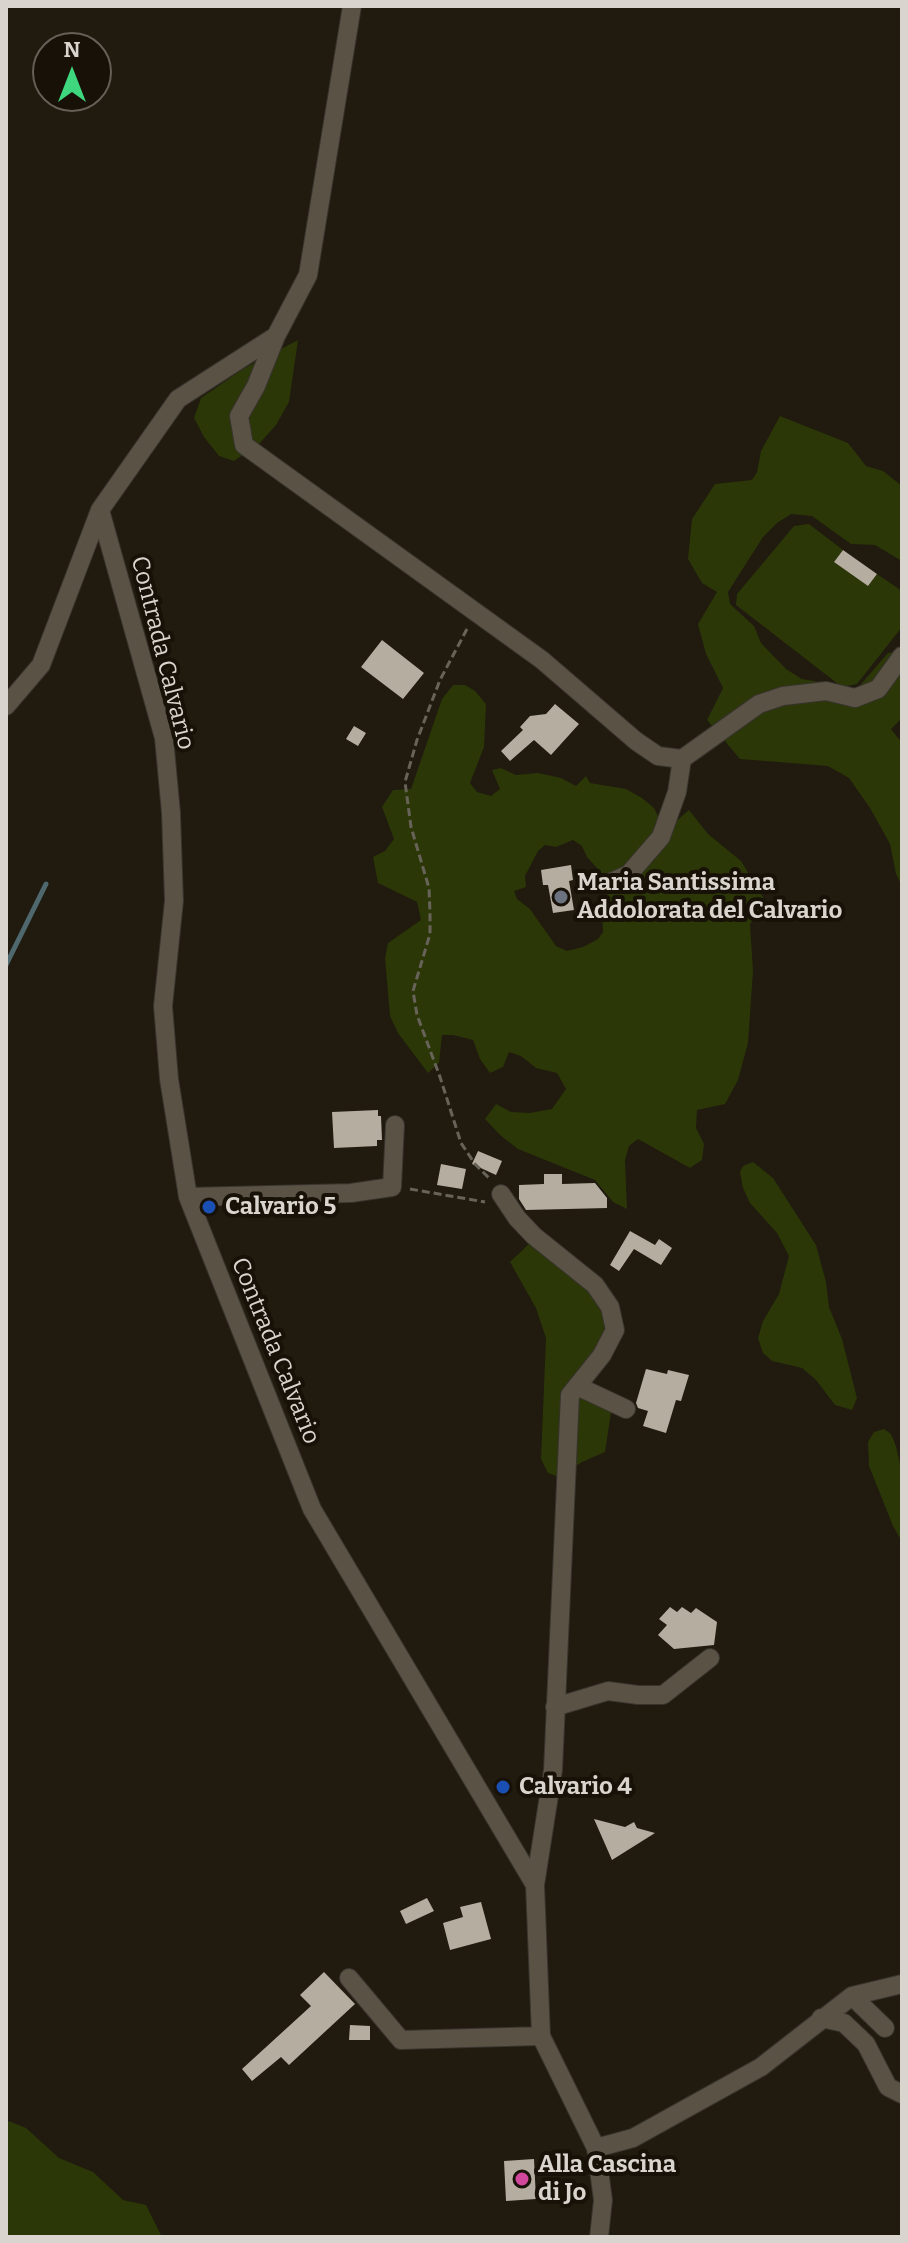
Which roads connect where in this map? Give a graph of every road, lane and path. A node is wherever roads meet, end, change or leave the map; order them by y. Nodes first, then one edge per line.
1 (352, 6) edge
2 (276, 336) junction
3 (100, 510) junction
4 (473, 610) junction
5 (902, 656) edge
6 (6, 706) edge
7 (682, 759) junction
8 (607, 884) dead end
9 (395, 1125) dead end
10 (392, 1187) junction
11 (501, 1194) junction
12 (188, 1197) junction
13 (577, 1386) junction
14 (626, 1409) dead end
15 (710, 1658) dead end
16 (555, 1707) junction
17 (535, 1885) junction
18 (349, 1978) dead end
19 (902, 1984) edge
20 (852, 1996) junction
21 (821, 2018) junction
22 (885, 2028) dead end
23 (541, 2036) junction
24 (902, 2094) edge
25 (596, 2148) junction
26 (599, 2237) edge

1 - 2 street
2 - 3 street
2 - 4 street
3 - 6 street
3 - 12 street, Contrada Calvario
4 - 7 street
4 - 11 path
5 - 7 street
7 - 8 street
9 - 10 street
10 - 11 path
10 - 12 street
11 - 13 street
12 - 17 street, Contrada Calvario
13 - 14 street
13 - 16 street
15 - 16 street
16 - 17 street
17 - 23 street, Contrada Calvario
18 - 23 street
19 - 20 street
20 - 21 street
20 - 22 street
21 - 24 street
21 - 25 street
23 - 25 street, Contrada Calvario
25 - 26 street, Contrada Calvario

